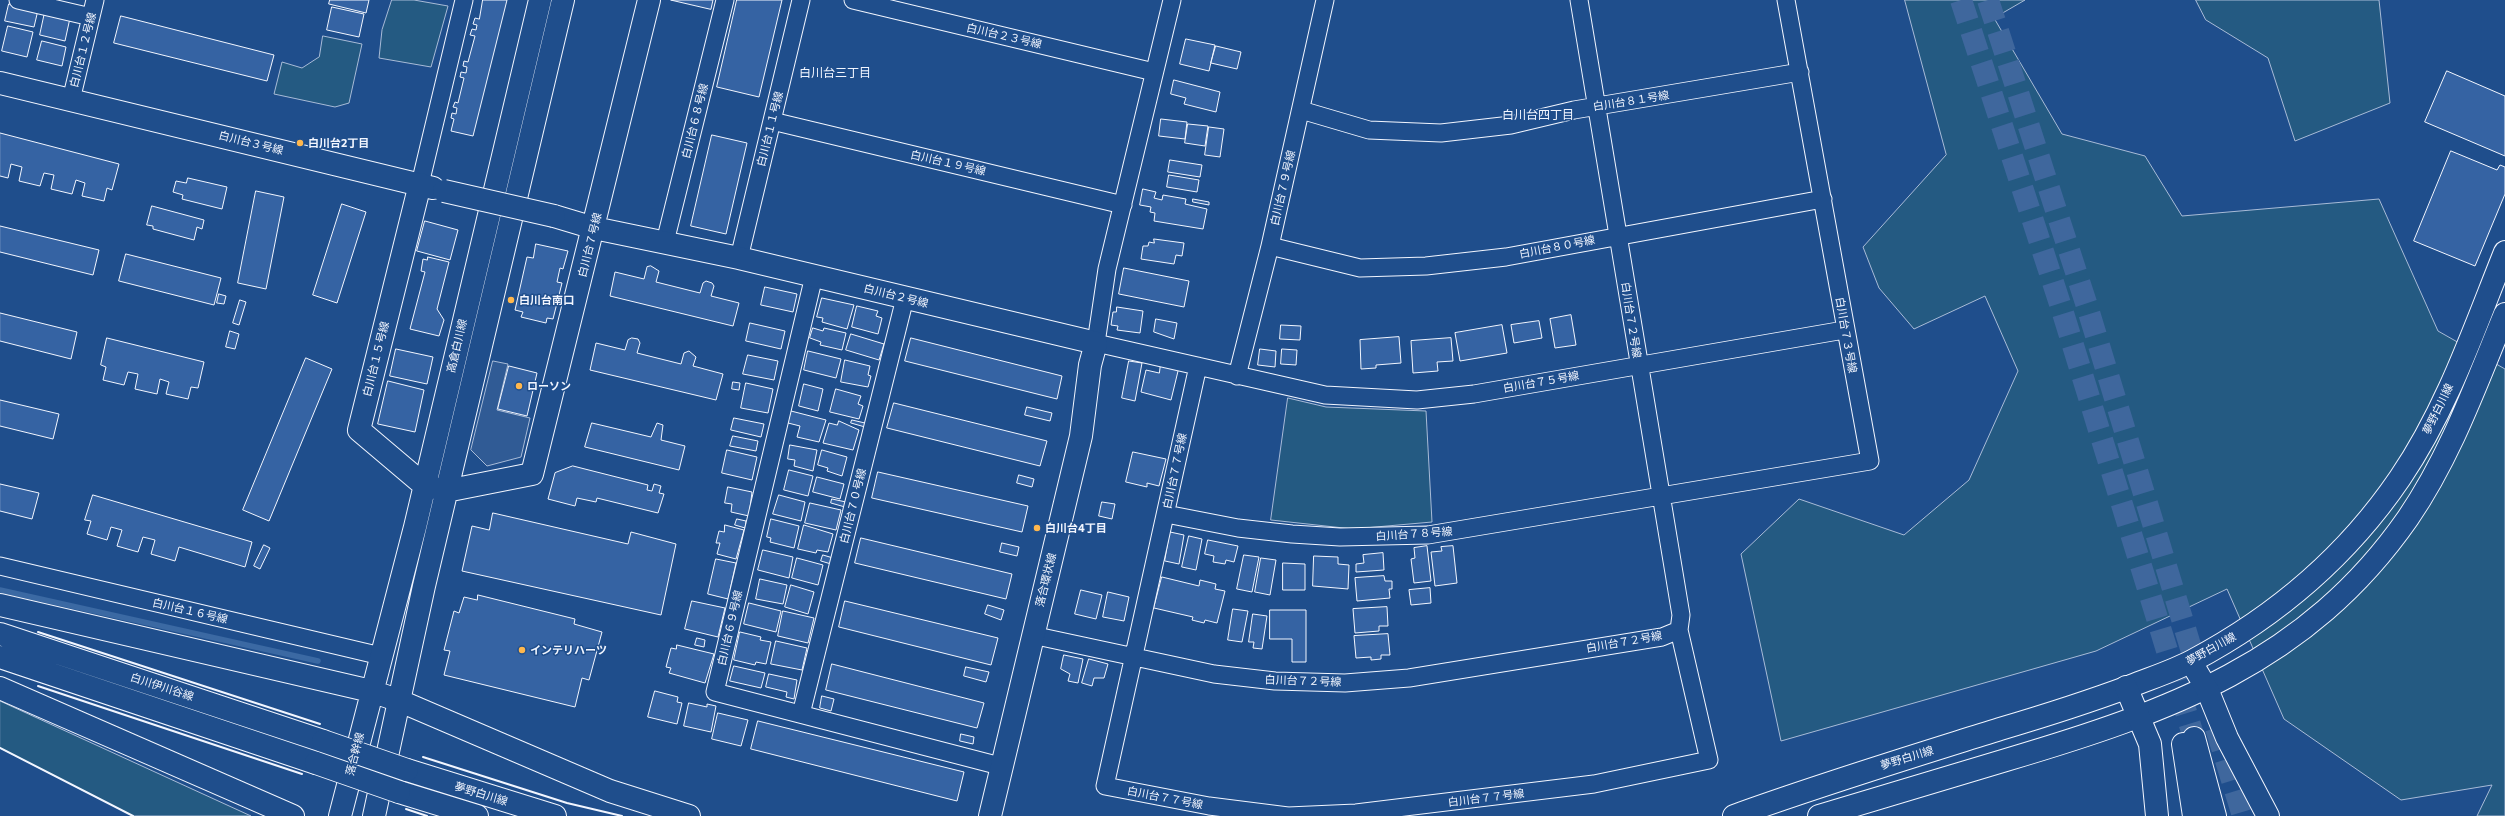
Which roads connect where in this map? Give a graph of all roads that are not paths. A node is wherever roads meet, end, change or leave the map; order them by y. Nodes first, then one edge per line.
1 (18, 0) edge
2 (95, 0) edge
3 (464, 0) edge
4 (540, 0) edge
5 (563, 0) edge
6 (649, 0) edge
7 (725, 0) edge
8 (801, 0) edge
9 (853, 0) edge
10 (1172, 0) edge
11 (1324, 0) edge
12 (1579, 0) edge
13 (1786, 0) edge
14 (91, 17) junction
15 (1154, 72) junction
16 (1800, 72) junction
17 (0, 83) edge
18 (71, 100) junction
19 (1598, 106) junction
20 (1301, 110) junction
21 (772, 121) junction
22 (420, 184) junction
23 (1823, 199) junction
24 (1123, 204) junction
25 (594, 228) junction
26 (1618, 235) junction
27 (665, 242) junction
28 (1270, 246) junction
29 (2505, 252) edge
30 (739, 258) junction
31 (814, 276) junction
32 (905, 298) junction
33 (2505, 314) edge
34 (1844, 330) junction
35 (1096, 342) junction
36 (1638, 364) junction
37 (1198, 366) junction
38 (1237, 376) junction
39 (424, 486) junction
40 (446, 491) junction
41 (1660, 497) junction
42 (1166, 514) junction
43 (0, 566) edge
44 (0, 605) edge
45 (1680, 630) junction
46 (0, 634) edge
47 (1032, 635) junction
48 (381, 656) junction
49 (0, 657) edge
50 (1135, 657) junction
51 (2190, 662) junction
52 (2126, 687) junction
53 (0, 688) edge
54 (2207, 689) junction
55 (371, 691) junction
56 (400, 701) junction
57 (801, 714) junction
58 (2140, 718) junction
59 (1000, 766) junction
60 (407, 770) joint
61 (400, 792) joint
62 (293, 816) edge
63 (340, 816) edge
64 (374, 816) edge
65 (477, 816) edge
66 (555, 816) edge
67 (689, 816) edge
68 (990, 816) edge
69 (1734, 816) edge
70 (1819, 816) edge
71 (2157, 816) edge
72 (2194, 816) edge
73 (2215, 816) edge
74 (2268, 816) edge

1 - 14 street
2 - 14 street, 白川台１２号線
3 - 22 street
4 - 39 main road, 高倉白川線
5 - 40 main road, 高倉白川線
6 - 25 main road, 白川台７号線
7 - 27 street, 白川台６８号線
8 - 21 street, 白川台１１号線
9 - 15 street, 白川台２３号線
10 - 15 street
11 - 20 street, 白川台７９号線
12 - 19 street, 白川台７２号線
13 - 16 street, 白川台７３号線
14 - 18 street, 白川台１２号線
15 - 24 street
16 - 19 street, 白川台８１号線
16 - 23 street, 白川台７３号線
17 - 18 main road, 白川台３号線
18 - 22 main road, 白川台３号線
19 - 20 street, 白川台８１号線
19 - 26 street, 白川台７２号線
20 - 28 street, 白川台７９号線
21 - 24 street, 白川台１９号線
21 - 30 street, 白川台１１号線
22 - 25 main road, 白川台３号線, bridge
22 - 39 main road, 白川台１５号線
23 - 26 street, 白川台８０号線
23 - 34 street, 白川台７３号線
24 - 35 street
25 - 27 main road, 白川台２号線
25 - 40 main road, 白川台７号線
26 - 28 street, 白川台８０号線
26 - 36 street, 白川台７２号線
27 - 30 main road, 白川台２号線
28 - 38 street, 白川台７９号線
29 - 51 main road, 夢野白川線
30 - 31 main road, 白川台２号線
31 - 32 main road, 白川台２号線
31 - 57 street, 白川台６９号線
32 - 35 main road, 白川台２号線
32 - 57 street, 白川台７０号線
33 - 54 main road
34 - 36 street, 白川台７５号線
34 - 41 street, 白川台７３号線
35 - 37 street, 白川台２号線
35 - 47 main road, 落合環状線
36 - 38 street, 白川台７５号線
36 - 41 street, 白川台７２号線
37 - 38 street, 白川台７５号線
37 - 42 street, 白川台７７号線
39 - 40 main road, 白川台１５号線
39 - 48 main road, 高倉白川線
40 - 56 main road, 高倉白川線
41 - 42 street, 白川台７８号線
41 - 45 street, 白川台７２号線
42 - 50 street, 白川台７７号線
43 - 48 street, 白川台１６号線
44 - 55 main road
45 - 50 street, 白川台７２号線
45 - 50 street, 白川台７７号線
46 - 60 main road, 白川伊川谷線, bridge
47 - 50 street, 白川台７２号線
47 - 59 main road, 落合環状線
48 - 55 main road, 高倉白川線
49 - 61 main road, 白川伊川谷線, bridge
51 - 52 main road, 夢野白川線
51 - 54 main road
52 - 58 main road
52 - 69 main road, 夢野白川線
53 - 62 main road
54 - 58 main road
54 - 74 main road
55 - 56 main road
55 - 63 main road, 落合幹線
56 - 64 main road
56 - 67 main road
57 - 59 street, 白川台６９号線
58 - 70 main road
58 - 71 main road
59 - 68 main road, 落合環状線
60 - 66 main road, 夢野白川線
61 - 65 main road, 夢野白川線
72 - 73 main road

